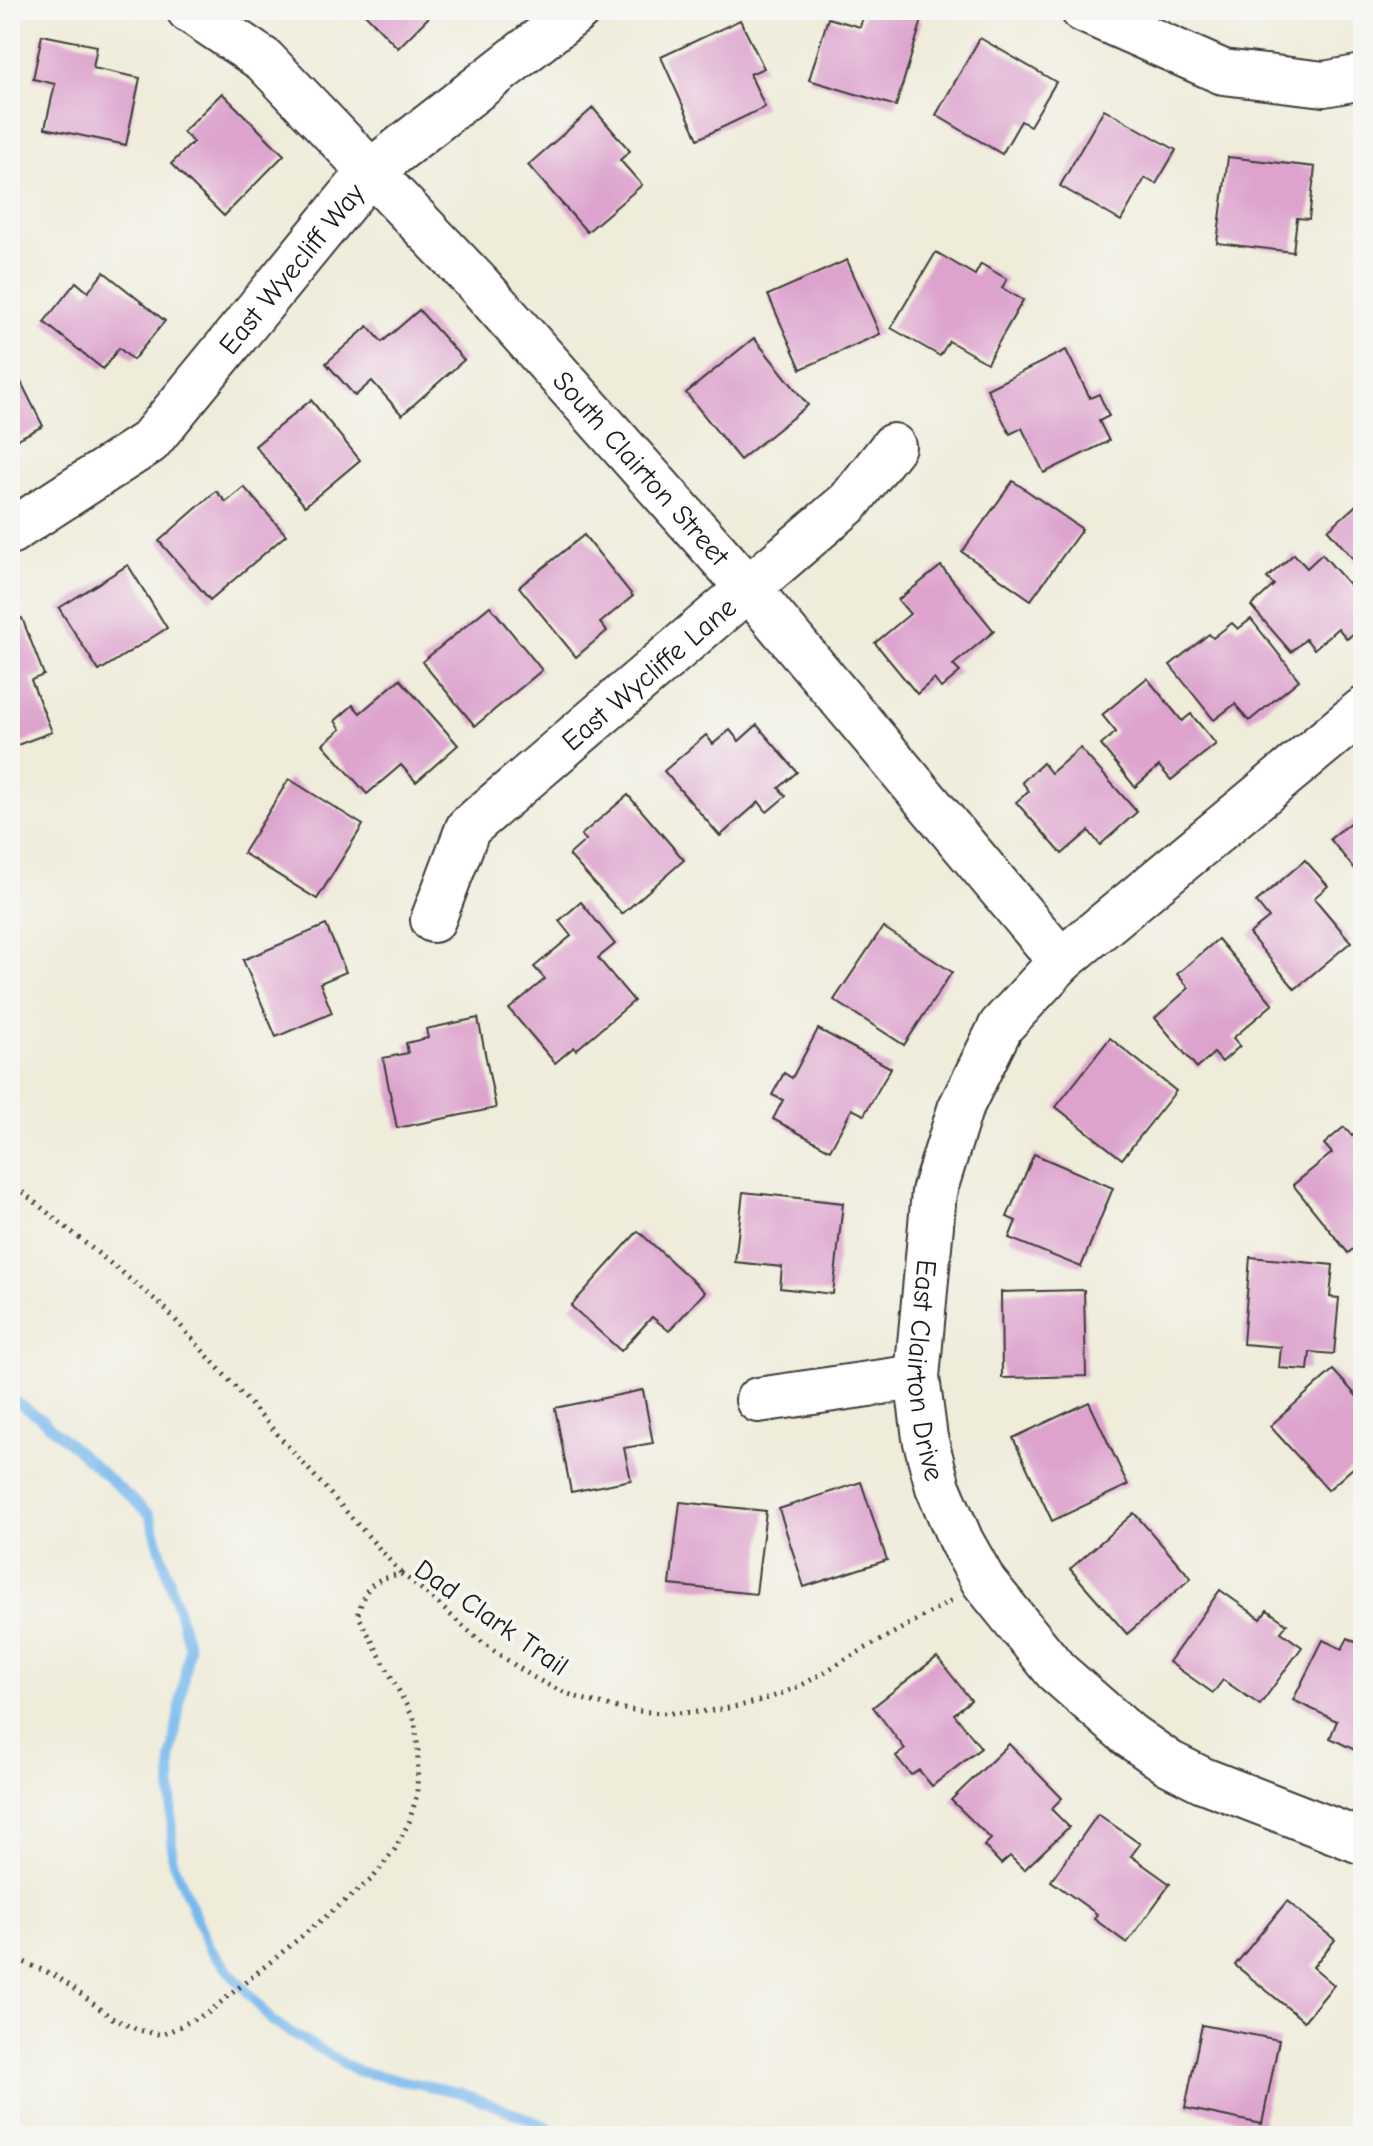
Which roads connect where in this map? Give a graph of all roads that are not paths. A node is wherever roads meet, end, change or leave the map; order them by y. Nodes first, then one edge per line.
1 (189, 10) edge
2 (578, 10) edge
3 (1083, 10) edge
4 (1363, 77) edge
5 (370, 172) junction
6 (893, 446) dead end
7 (10, 532) edge
8 (749, 589) junction
9 (1363, 710) edge
10 (433, 920) dead end
11 (1061, 961) junction
12 (917, 1377) junction
13 (758, 1400) dead end
14 (1363, 1842) edge

1 - 5 street, South Clairton Street
2 - 5 street, East Wyecliff Way
3 - 4 street
5 - 7 street, East Wyecliff Way
5 - 8 street, South Clairton Street
6 - 8 street, East Wycliffe Lane
8 - 10 street, East Wycliffe Lane
8 - 11 street, South Clairton Street
9 - 11 street, East Clairton Drive
11 - 12 street, East Clairton Drive
12 - 13 street
12 - 14 street, East Clairton Drive

